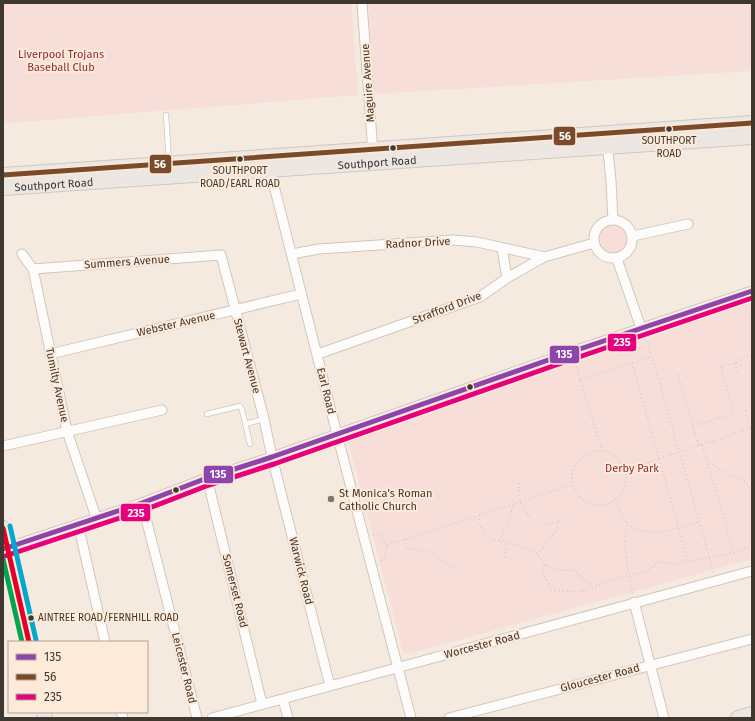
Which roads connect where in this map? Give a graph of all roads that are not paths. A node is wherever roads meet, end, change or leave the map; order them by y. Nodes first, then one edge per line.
1 (362, 3) edge
2 (166, 115) dead end
3 (752, 123) edge
4 (752, 137) edge
5 (607, 140) junction
6 (373, 156) junction
7 (169, 163) junction
8 (269, 163) junction
9 (3, 175) edge
10 (3, 188) edge
11 (613, 220) junction
12 (688, 224) dead end
13 (633, 236) junction
14 (594, 243) junction
15 (502, 248) junction
16 (22, 254) dead end
17 (292, 254) junction
18 (221, 255) joint
19 (544, 257) junction
20 (617, 259) junction
21 (33, 269) junction
22 (507, 278) junction
23 (752, 291) edge
24 (301, 294) junction
25 (235, 310) junction
26 (641, 328) junction
27 (50, 354) junction
28 (318, 354) junction
29 (162, 410) dead end
30 (207, 414) dead end
31 (264, 419) junction
32 (245, 424) junction
33 (67, 431) junction
34 (337, 434) junction
35 (250, 444) dead end
36 (3, 446) edge
37 (272, 457) junction
38 (207, 478) junction
39 (142, 503) junction
40 (96, 517) junction
41 (78, 524) junction
42 (3, 528) edge
43 (5, 548) edge
44 (752, 571) edge
45 (634, 602) junction
46 (29, 641) edge
47 (105, 641) edge
48 (751, 642) edge
49 (651, 665) junction
50 (397, 667) junction
51 (330, 686) junction
52 (283, 699) junction
53 (262, 704) junction
54 (752, 714) edge
55 (197, 718) edge
56 (212, 718) edge
57 (288, 718) edge
58 (411, 718) edge
59 (449, 718) edge
60 (664, 718) edge
61 (738, 718) edge

1 - 6 street, Maguire Avenue
2 - 7 lane
3 - 5 main road, Southport Road
4 - 5 main road, Southport Road
5 - 6 main road, Southport Road
5 - 11 street
6 - 8 main road, Southport Road
7 - 8 main road, Southport Road
7 - 9 main road, Southport Road
8 - 10 main road, Southport Road
8 - 17 street, Earl Road
11 - 13 street
11 - 14 street
12 - 13 street
13 - 20 street
14 - 19 street, Strafford Drive
14 - 20 street
15 - 17 street, Radnor Drive
15 - 19 street, Radnor Drive
15 - 22 street
16 - 21 street, Tumilty Avenue
17 - 24 street, Earl Road
18 - 21 street, Summers Avenue
18 - 25 street, Stewart Avenue
19 - 22 street, Strafford Drive
20 - 26 street
21 - 27 street, Tumilty Avenue
22 - 28 street, Strafford Drive
23 - 26 street
24 - 25 street, Webster Avenue
24 - 28 street, Earl Road
25 - 27 street, Webster Avenue
25 - 31 street, Stewart Avenue
26 - 34 street
27 - 33 street, Tumilty Avenue
28 - 34 street, Earl Road
29 - 33 street
30 - 32 lane
31 - 32 lane
31 - 37 street, Stewart Avenue
32 - 35 lane
33 - 36 street
33 - 40 street, Tumilty Avenue
34 - 37 street
34 - 50 street, Earl Road
37 - 38 street
37 - 51 street, Warwick Road
38 - 39 street
38 - 53 street, Somerset Road
39 - 40 street
39 - 55 street, Leicester Road
40 - 41 street
41 - 43 street
41 - 47 street
42 - 43 main road
43 - 46 main road
44 - 45 street, Worcester Road
45 - 49 street
45 - 50 street, Worcester Road
48 - 49 street, Gloucester Road
49 - 59 street, Gloucester Road
49 - 60 street
50 - 51 street, Worcester Road
50 - 58 street, Earl Road
51 - 52 street, Worcester Road
52 - 53 street, Worcester Road
52 - 57 street
53 - 56 street, Worcester Road
54 - 61 main road

